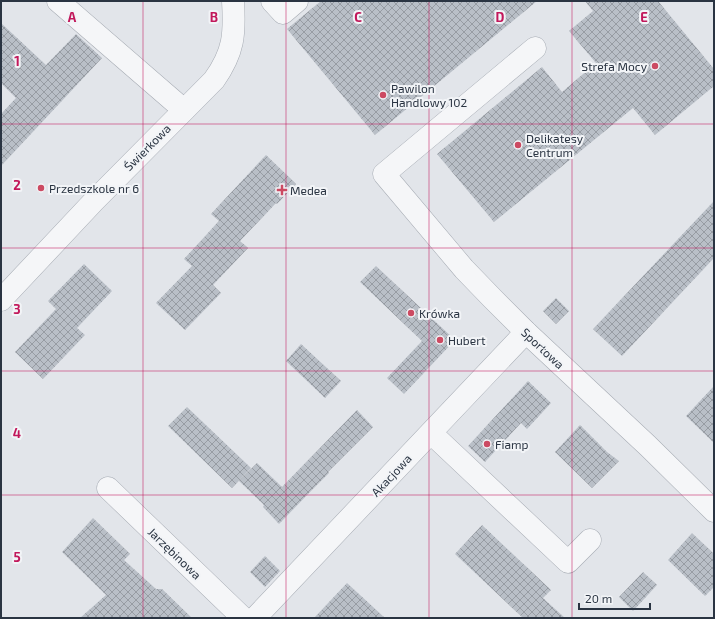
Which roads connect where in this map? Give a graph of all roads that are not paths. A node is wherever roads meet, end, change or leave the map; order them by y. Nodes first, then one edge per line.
1 (58, 1) edge
2 (232, 1) edge
3 (272, 1) edge
4 (297, 1) edge
5 (535, 48) dead end
6 (184, 110) junction
7 (1, 300) edge
8 (526, 332) junction
9 (431, 433) junction
10 (108, 488) dead end
11 (714, 511) edge
12 (590, 540) dead end
13 (242, 618) edge
14 (255, 618) edge

1 - 6 street
2 - 6 street, Świerkowa
3 - 4 street
5 - 8 street, Sportowa
6 - 7 street, Świerkowa
8 - 9 street, Akacjowa
8 - 11 street, Sportowa
9 - 12 street
9 - 14 street, Akacjowa
10 - 13 street, Jarzębinowa

